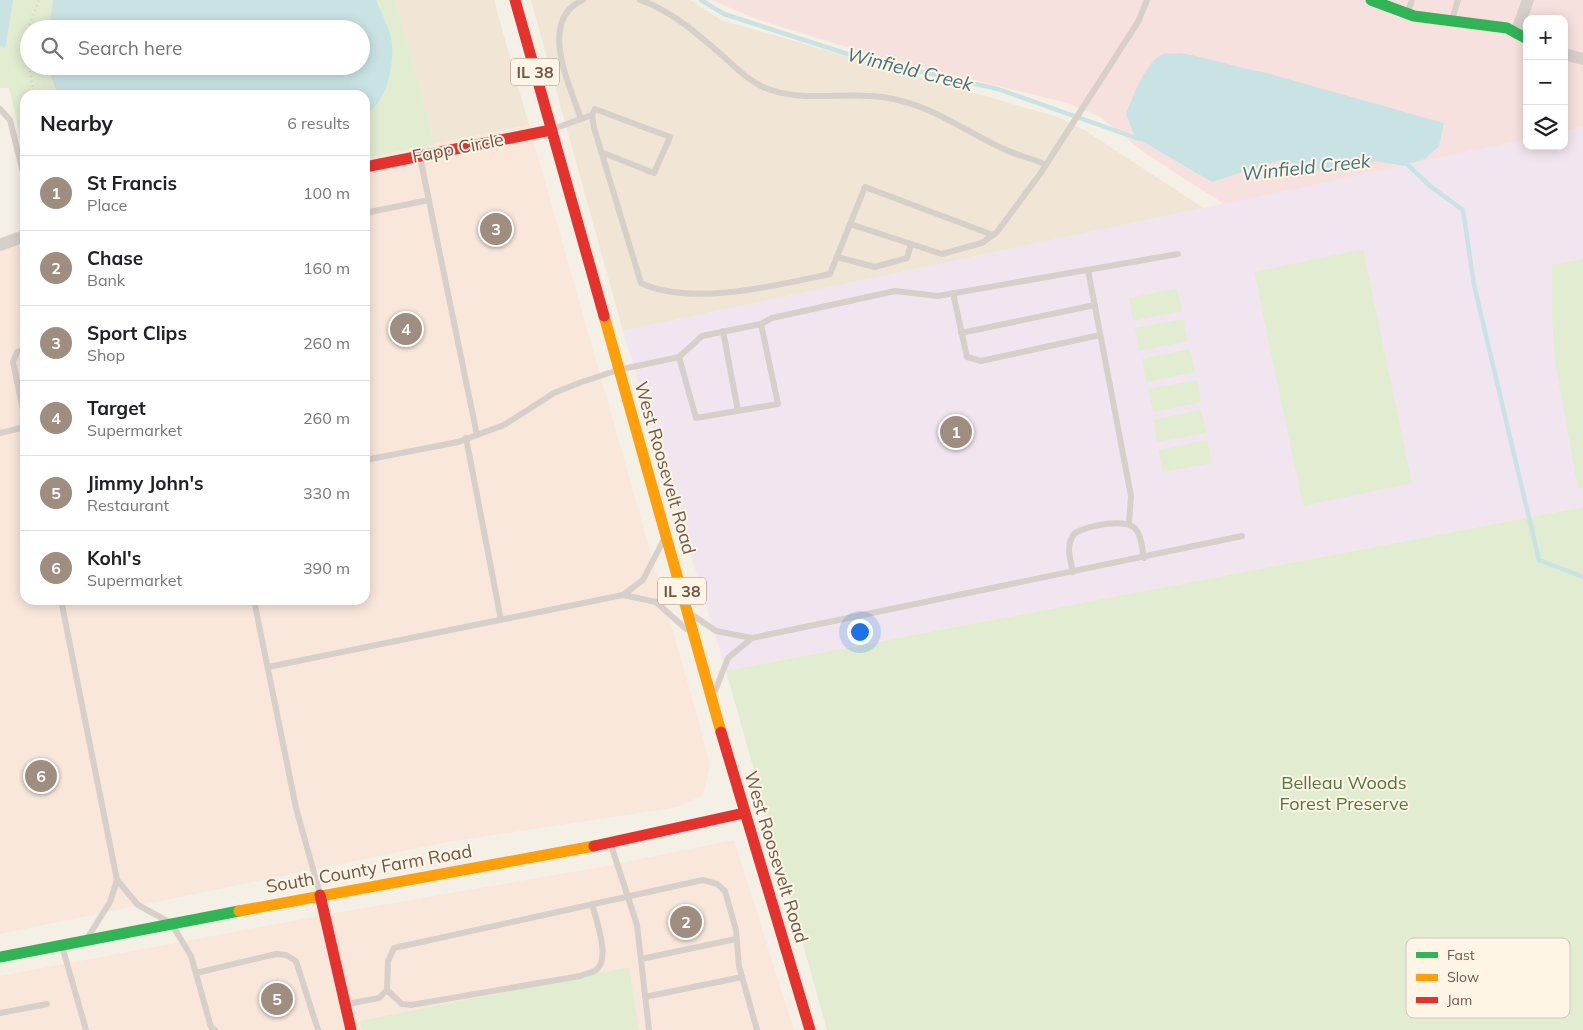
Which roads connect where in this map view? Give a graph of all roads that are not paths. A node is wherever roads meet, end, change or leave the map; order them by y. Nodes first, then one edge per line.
1 (515, 0) edge
2 (582, 0) edge
3 (640, 0) edge
4 (1147, 0) edge
5 (1371, 0) edge
6 (1412, 0) edge
7 (1458, 0) edge
8 (1528, 0) edge
9 (1407, 14) junction
10 (1452, 22) junction
11 (1522, 36) edge
12 (1568, 55) edge
13 (1583, 59) edge
14 (0, 108) edge
15 (592, 115) junction
16 (581, 119) junction
17 (551, 130) junction
18 (602, 152) junction
19 (420, 156) junction
20 (20, 161) edge
21 (1046, 165) junction
22 (370, 166) edge
23 (429, 200) junction
24 (370, 212) edge
25 (850, 224) junction
26 (993, 235) junction
27 (20, 238) edge
28 (0, 244) edge
29 (911, 244) junction
30 (1178, 254) dead end
31 (837, 257) junction
32 (1088, 270) junction
33 (953, 293) junction
34 (1095, 305) junction
35 (760, 324) junction
36 (723, 331) junction
37 (962, 333) junction
38 (1100, 335) junction
39 (20, 351) edge
40 (679, 357) junction
41 (618, 370) junction
42 (20, 396) edge
43 (738, 411) junction
44 (20, 429) edge
45 (0, 433) edge
46 (477, 435) junction
47 (466, 438) junction
48 (370, 459) edge
49 (1129, 523) junction
50 (666, 535) junction
51 (1242, 536) dead end
52 (1144, 558) junction
53 (1073, 572) junction
54 (623, 595) junction
55 (62, 605) edge
56 (255, 605) edge
57 (687, 610) junction
58 (501, 620) junction
59 (694, 636) junction
60 (752, 638) junction
61 (268, 667) junction
62 (712, 699) junction
63 (744, 813) junction
64 (610, 844) junction
65 (117, 880) junction
66 (320, 895) junction
67 (628, 897) junction
68 (592, 904) junction
69 (171, 923) junction
70 (736, 939) junction
71 (86, 940) junction
72 (62, 945) junction
73 (0, 957) edge
74 (640, 959) junction
75 (196, 973) junction
76 (742, 978) junction
77 (387, 990) junction
78 (645, 997) junction
79 (47, 1004) dead end
80 (346, 1005) junction
81 (0, 1013) edge
82 (86, 1030) edge
83 (215, 1030) edge
84 (318, 1030) edge
85 (352, 1030) edge
86 (649, 1030) edge
87 (757, 1030) edge
88 (810, 1030) edge

1 - 17 main road, West Roosevelt Road / IL 38
2 - 16 lane
3 - 21 lane
4 - 21 lane
5 - 9 main road
6 - 9 lane
7 - 10 lane
8 - 11 street
9 - 10 main road
10 - 11 main road
12 - 13 street
14 - 20 lane
15 - 16 lane
15 - 18 lane
15 - 18 lane
16 - 17 lane
17 - 19 main road, Fapp Circle
17 - 41 main road, West Roosevelt Road / IL 38
18 - 31 lane
19 - 22 main road, Fapp Circle
19 - 23 lane
21 - 26 lane
23 - 24 lane
23 - 46 lane
25 - 26 lane
25 - 29 lane
25 - 31 lane
26 - 29 lane
27 - 28 street
29 - 31 lane
30 - 32 lane
32 - 33 lane
32 - 34 lane
33 - 35 lane
33 - 37 lane
34 - 37 lane
34 - 38 lane
35 - 36 lane
35 - 43 lane
36 - 40 lane
36 - 43 lane
37 - 38 lane
38 - 49 lane
39 - 42 lane
40 - 41 lane
40 - 43 lane
41 - 46 lane
41 - 50 main road, West Roosevelt Road / IL 38
44 - 45 lane
46 - 47 lane
47 - 48 lane
47 - 58 lane
49 - 52 lane
49 - 53 lane
50 - 54 lane
50 - 57 main road, West Roosevelt Road / IL 38
51 - 52 lane
52 - 53 lane
53 - 60 lane
54 - 58 lane
54 - 59 lane
55 - 65 lane
56 - 61 lane
57 - 59 main road, West Roosevelt Road / IL 38
57 - 60 lane
58 - 61 lane
59 - 62 main road, West Roosevelt Road / IL 38
60 - 62 lane
61 - 66 lane
62 - 63 main road, West Roosevelt Road / IL 38
63 - 64 main road, South County Farm Road
63 - 88 main road, West Roosevelt Road / IL 38
64 - 66 main road, South County Farm Road
64 - 67 lane
65 - 69 lane
65 - 71 lane
66 - 69 main road, South County Farm Road
66 - 80 main road
67 - 68 lane
67 - 70 lane
67 - 74 lane
68 - 77 lane
68 - 77 lane
69 - 71 main road, South County Farm Road
69 - 75 lane
70 - 74 lane
70 - 76 lane
71 - 72 main road, South County Farm Road
72 - 73 main road, South County Farm Road
72 - 82 lane
74 - 78 lane
75 - 83 lane
75 - 84 lane
76 - 78 lane
76 - 87 lane
77 - 80 lane
78 - 86 lane
79 - 81 lane
80 - 85 main road

